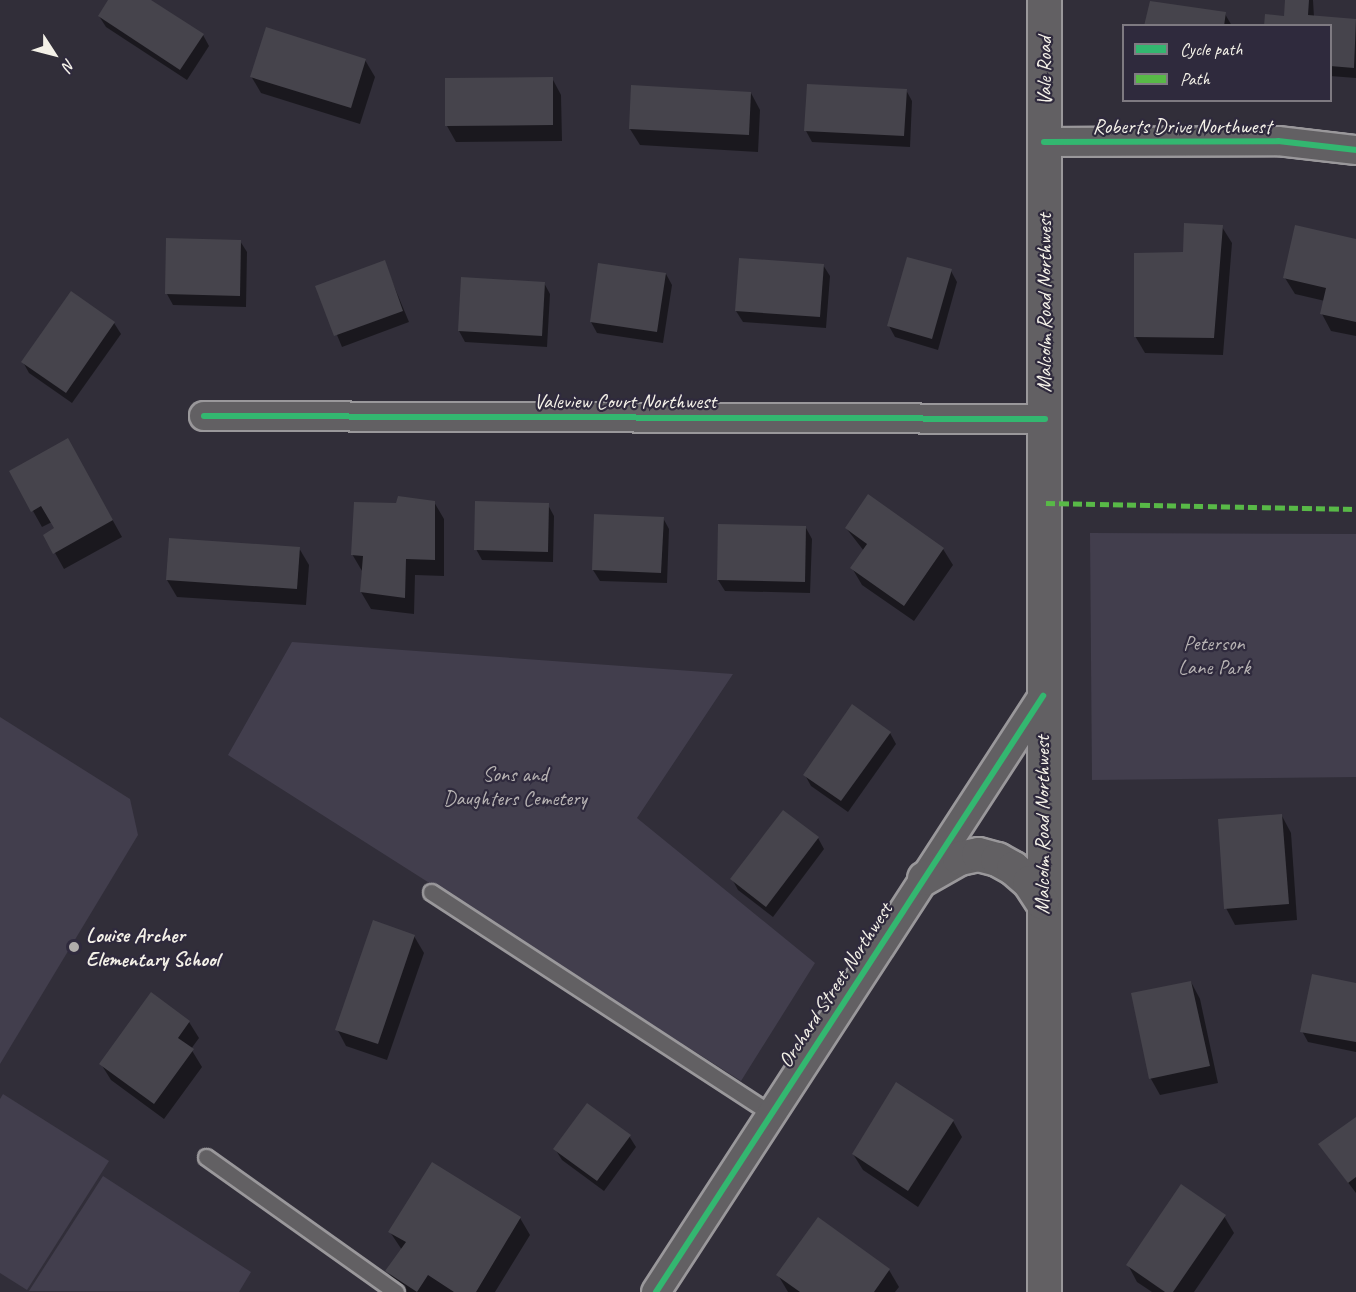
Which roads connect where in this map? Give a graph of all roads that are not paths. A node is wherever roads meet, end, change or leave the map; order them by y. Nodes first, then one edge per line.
1 (1044, 0) edge
2 (1044, 142) junction
3 (1356, 150) edge
4 (204, 416) dead end
5 (1045, 419) junction
6 (1043, 696) junction
7 (924, 878) junction
8 (431, 892) dead end
9 (1042, 902) junction
10 (771, 1114) junction
11 (206, 1157) dead end
12 (396, 1292) edge
13 (656, 1292) edge
14 (1044, 1292) edge

1 - 2 main road, Vale Road
2 - 3 street, Roberts Drive Northwest
2 - 5 main road, Malcolm Road Northwest
4 - 5 street, Valeview Court Northwest
5 - 6 main road, Malcolm Road Northwest
6 - 7 street, Orchard Street Northwest
6 - 9 main road, Malcolm Road Northwest
7 - 9 main road
7 - 10 street, Orchard Street Northwest
8 - 10 lane
9 - 14 main road, Malcolm Road Northwest
10 - 13 street, Orchard Street Northwest
11 - 12 lane

